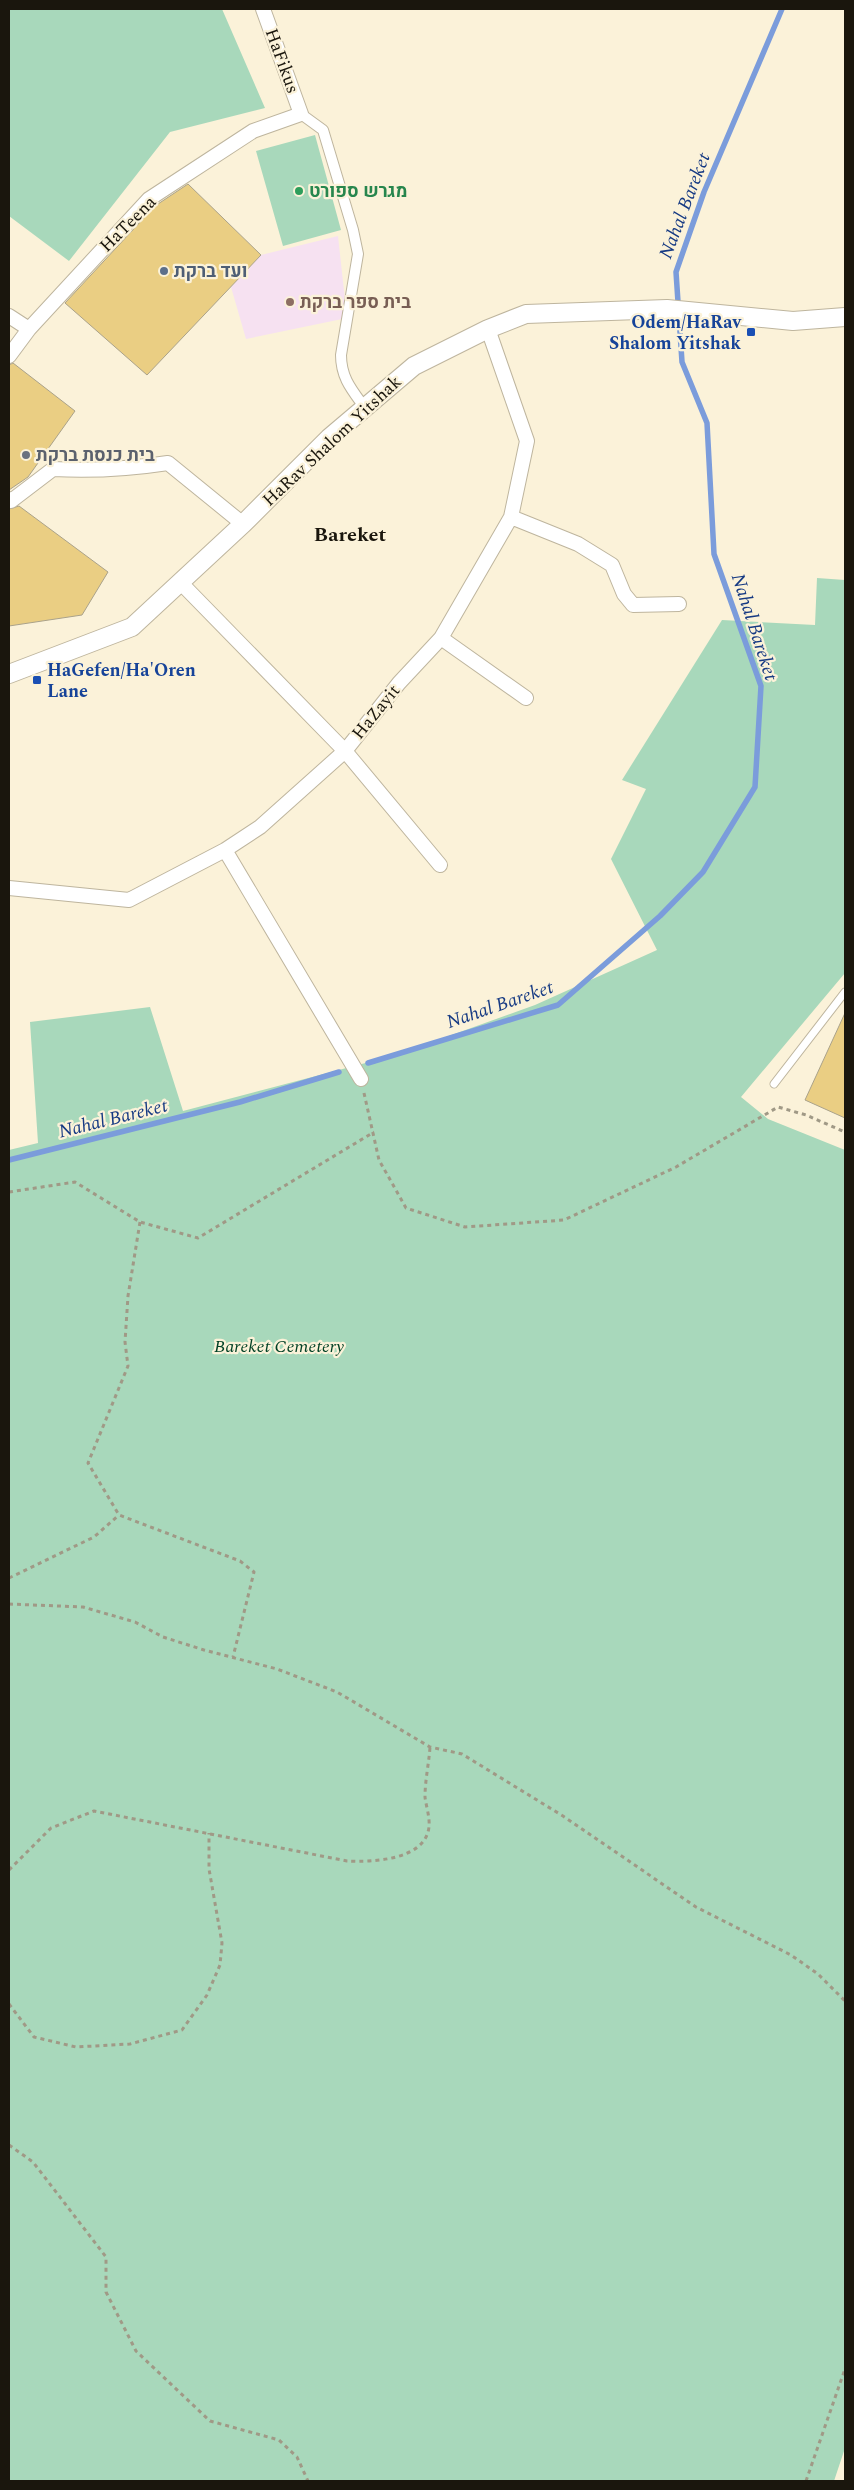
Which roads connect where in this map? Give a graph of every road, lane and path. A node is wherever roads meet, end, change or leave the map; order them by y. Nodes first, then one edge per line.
1 (264, 9) edge
2 (301, 114) junction
3 (9, 316) edge
4 (845, 317) edge
5 (29, 329) junction
6 (488, 329) junction
7 (9, 356) edge
8 (365, 408) junction
9 (9, 500) edge
10 (511, 518) junction
11 (243, 524) junction
12 (180, 582) junction
13 (680, 604) dead end
14 (441, 638) junction
15 (9, 674) edge
16 (526, 698) dead end
17 (345, 751) junction
18 (225, 850) junction
19 (440, 865) dead end
20 (9, 888) edge
21 (845, 992) edge
22 (361, 1079) joint
23 (774, 1084) dead end
24 (374, 1132) junction
25 (845, 1132) edge
26 (9, 1192) edge
27 (140, 1222) junction
28 (119, 1515) junction
29 (9, 1578) edge
30 (9, 1604) edge
31 (233, 1658) junction
32 (430, 1747) junction
33 (209, 1833) junction
34 (9, 1870) edge
35 (845, 2001) edge
36 (9, 2004) edge
37 (9, 2145) edge
38 (845, 2369) edge
39 (308, 2481) edge
40 (806, 2481) edge

1 - 2 street, HaFikus
2 - 5 street, HaTeena
2 - 8 street
3 - 5 street
4 - 6 street, HaRav Shalom Yitshak
5 - 7 street, HaTeena
6 - 8 street, HaRav Shalom Yitshak
6 - 10 street, HaZayit
8 - 11 street, HaRav Shalom Yitshak
9 - 11 street
10 - 13 street
10 - 14 street, HaZayit
11 - 12 street, HaRav Shalom Yitshak
12 - 15 street, HaRav Shalom Yitshak
12 - 17 street
14 - 16 street
14 - 17 street, HaZayit
17 - 18 street, HaZayit
17 - 19 street
18 - 20 street, HaZayit
18 - 22 street
21 - 23 lane
22 - 24 path
24 - 25 path
24 - 27 path
26 - 27 path
27 - 28 path
28 - 29 path
28 - 31 path
30 - 31 path
31 - 32 path
32 - 33 path
32 - 35 path
33 - 34 path
33 - 36 path
37 - 39 path
38 - 40 path

